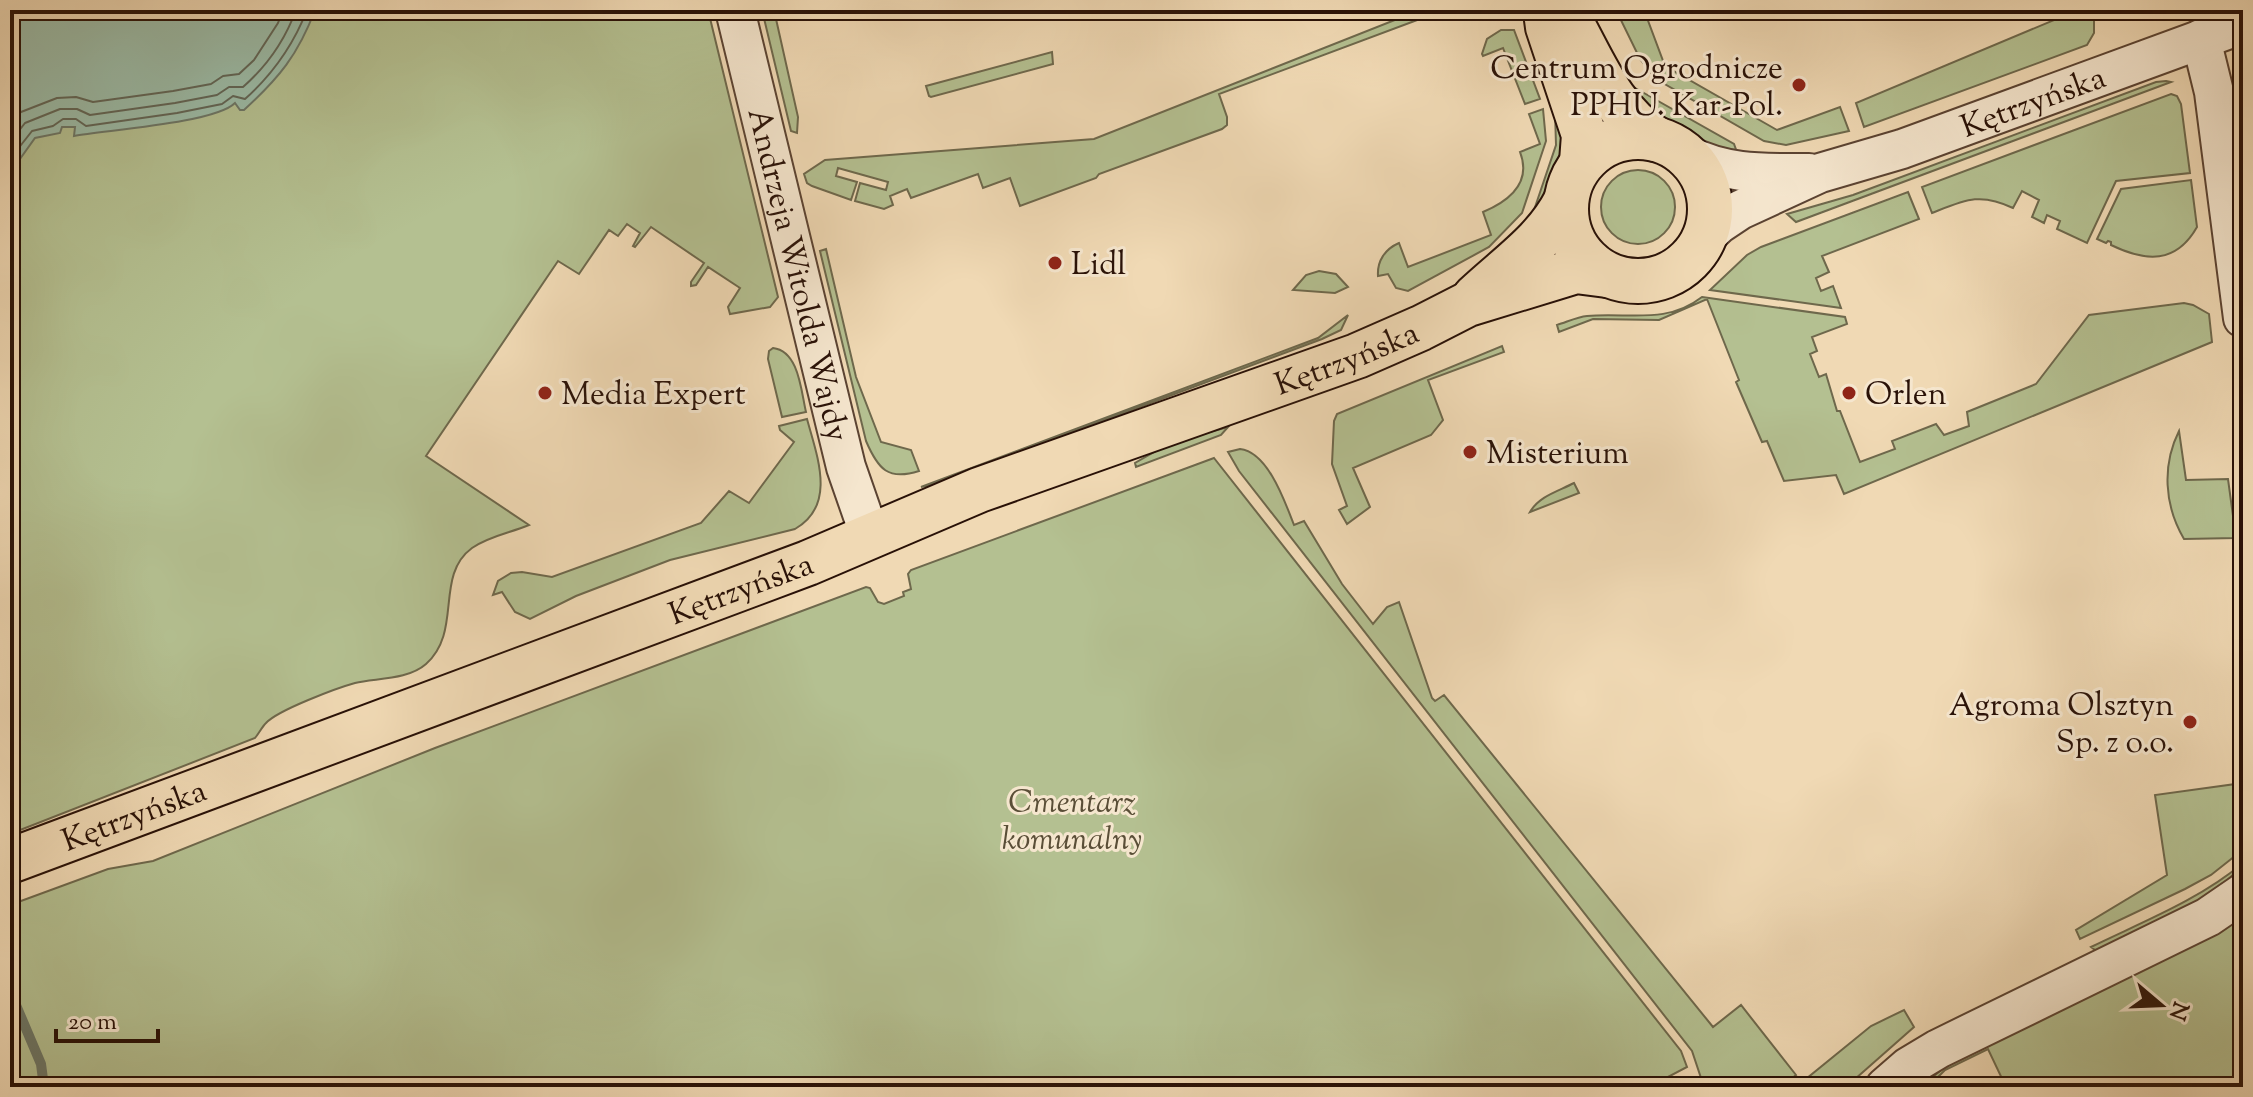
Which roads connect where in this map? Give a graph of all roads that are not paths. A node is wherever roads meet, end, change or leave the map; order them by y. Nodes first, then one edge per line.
1 (735, 10) edge
2 (1546, 10) edge
3 (1564, 10) edge
4 (2243, 24) edge
5 (2201, 39) junction
6 (1671, 146) junction
7 (1820, 173) junction
8 (1574, 182) junction
9 (1703, 239) junction
10 (1607, 275) junction
11 (1468, 304) junction
12 (2243, 318) edge
13 (870, 536) junction
14 (10, 861) edge
15 (2243, 893) edge
16 (1885, 1087) edge

1 - 13 street, Andrzeja Witolda Wajdy
2 - 8 main road
3 - 6 main road
4 - 5 street, Kętrzyńska
5 - 7 street, Kętrzyńska
5 - 12 street
6 - 7 street, Kętrzyńska
6 - 8 main road
6 - 9 main road
7 - 9 street, Kętrzyńska
8 - 10 main road
8 - 11 main road, Kętrzyńska
9 - 10 main road
10 - 11 main road, Kętrzyńska
11 - 13 main road, Kętrzyńska
13 - 14 main road, Kętrzyńska
15 - 16 street

